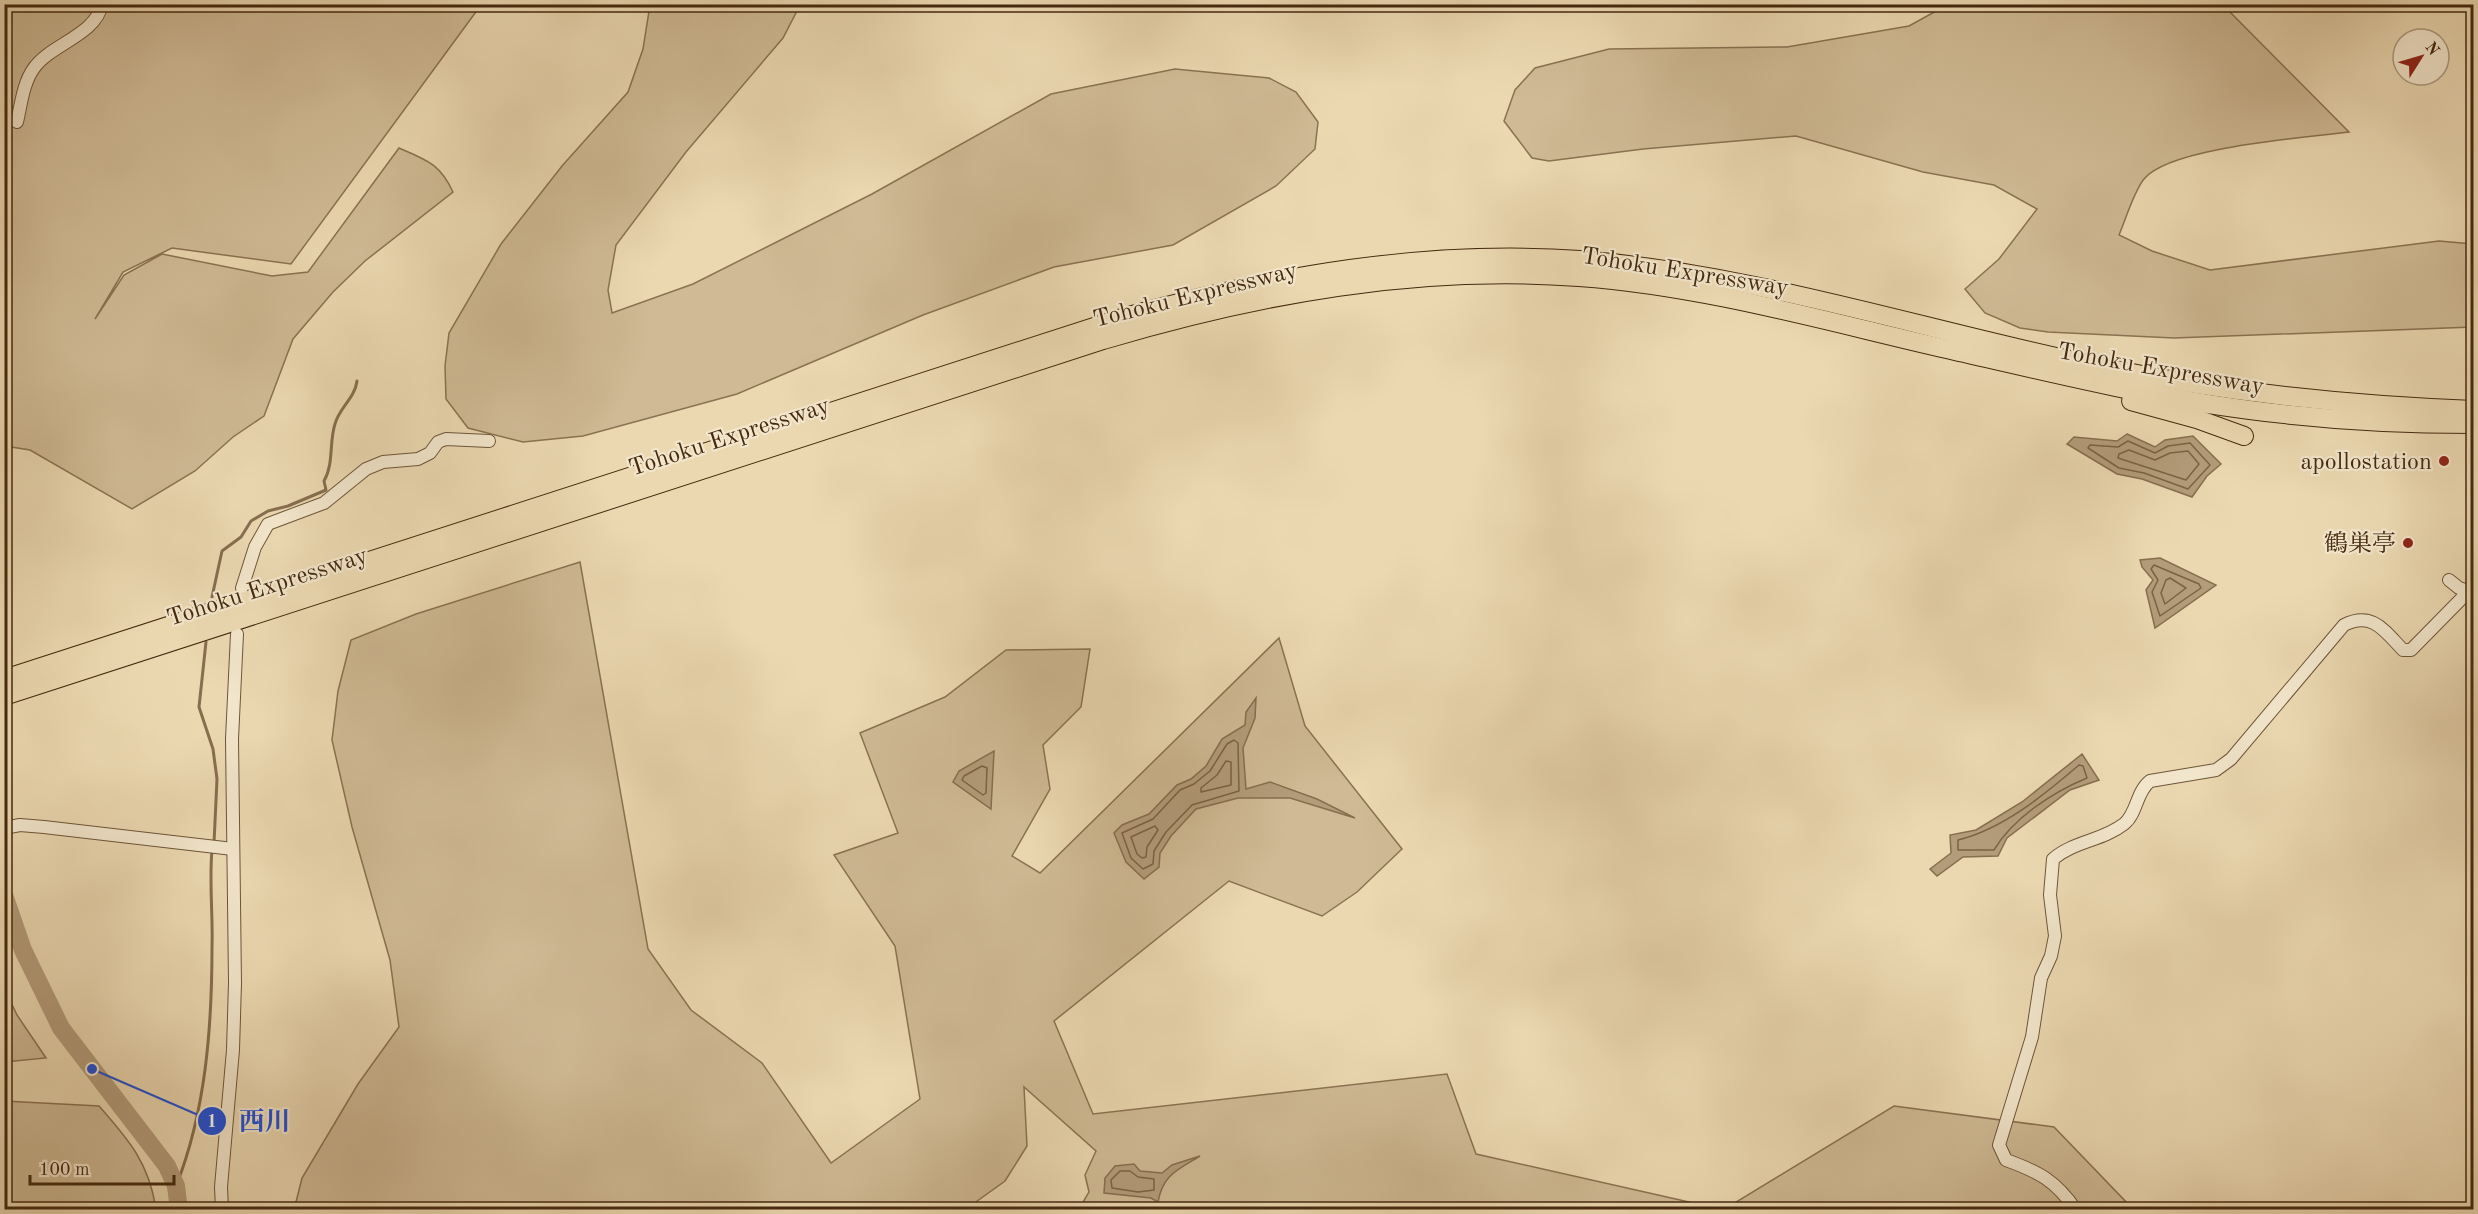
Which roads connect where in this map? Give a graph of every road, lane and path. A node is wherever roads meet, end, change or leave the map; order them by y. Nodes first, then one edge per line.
1 (102, 4) edge
2 (17, 122) dead end
3 (1938, 347) junction
4 (2474, 401) edge
5 (2403, 407) junction
6 (2474, 410) edge
7 (2474, 424) edge
8 (2244, 436) dead end
9 (489, 441) dead end
10 (2449, 580) dead end
11 (242, 588) dead end
12 (2471, 593) edge
13 (237, 634) dead end
14 (4, 679) edge
15 (4, 696) edge
16 (4, 828) edge
17 (233, 849) junction
18 (222, 1209) edge
19 (2076, 1209) edge

1 - 2 street
3 - 7 highway, Tohoku Expressway
3 - 8 highway
3 - 15 highway, Tohoku Expressway
4 - 5 highway
5 - 6 highway, Tohoku Expressway
5 - 14 highway, Tohoku Expressway
9 - 11 street
10 - 12 street
12 - 19 street
13 - 17 street
16 - 17 street
17 - 18 street

